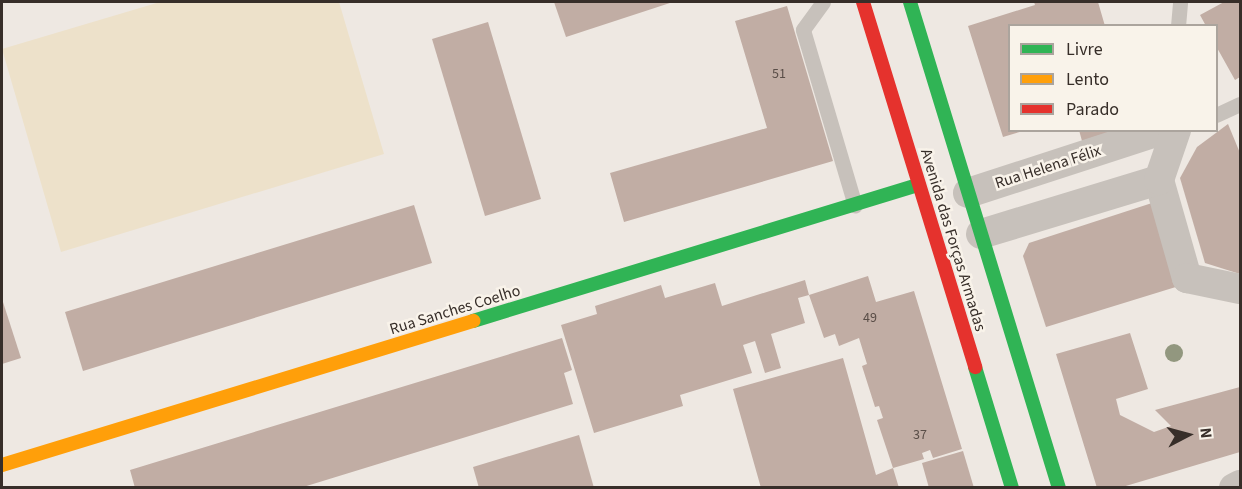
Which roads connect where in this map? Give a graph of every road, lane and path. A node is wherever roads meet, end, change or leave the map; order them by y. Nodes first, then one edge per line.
1 (823, 2) edge
2 (863, 2) edge
3 (910, 2) edge
4 (1180, 2) edge
5 (1178, 24) edge
6 (1240, 104) edge
7 (1218, 114) edge
8 (1156, 132) edge
9 (1175, 132) edge
10 (1159, 180) junction
11 (918, 185) junction
12 (968, 193) junction
13 (855, 205) junction
14 (981, 234) junction
15 (1240, 289) edge
16 (2, 465) edge
17 (1240, 485) edge
18 (1012, 488) edge
19 (1059, 488) edge
20 (1234, 488) edge

1 - 13 lane
2 - 11 main road, Avenida das Forças Armadas
3 - 12 main road, Avenida das Forças Armadas
4 - 5 lane
6 - 7 lane
8 - 12 street, Rua Helena Félix
9 - 10 street
10 - 14 street
10 - 15 street
11 - 13 main road, Rua Sanches Coelho
11 - 18 main road, Avenida das Forças Armadas
12 - 14 main road, Avenida das Forças Armadas
13 - 16 main road, Rua Sanches Coelho
14 - 19 main road, Avenida das Forças Armadas
17 - 20 street

